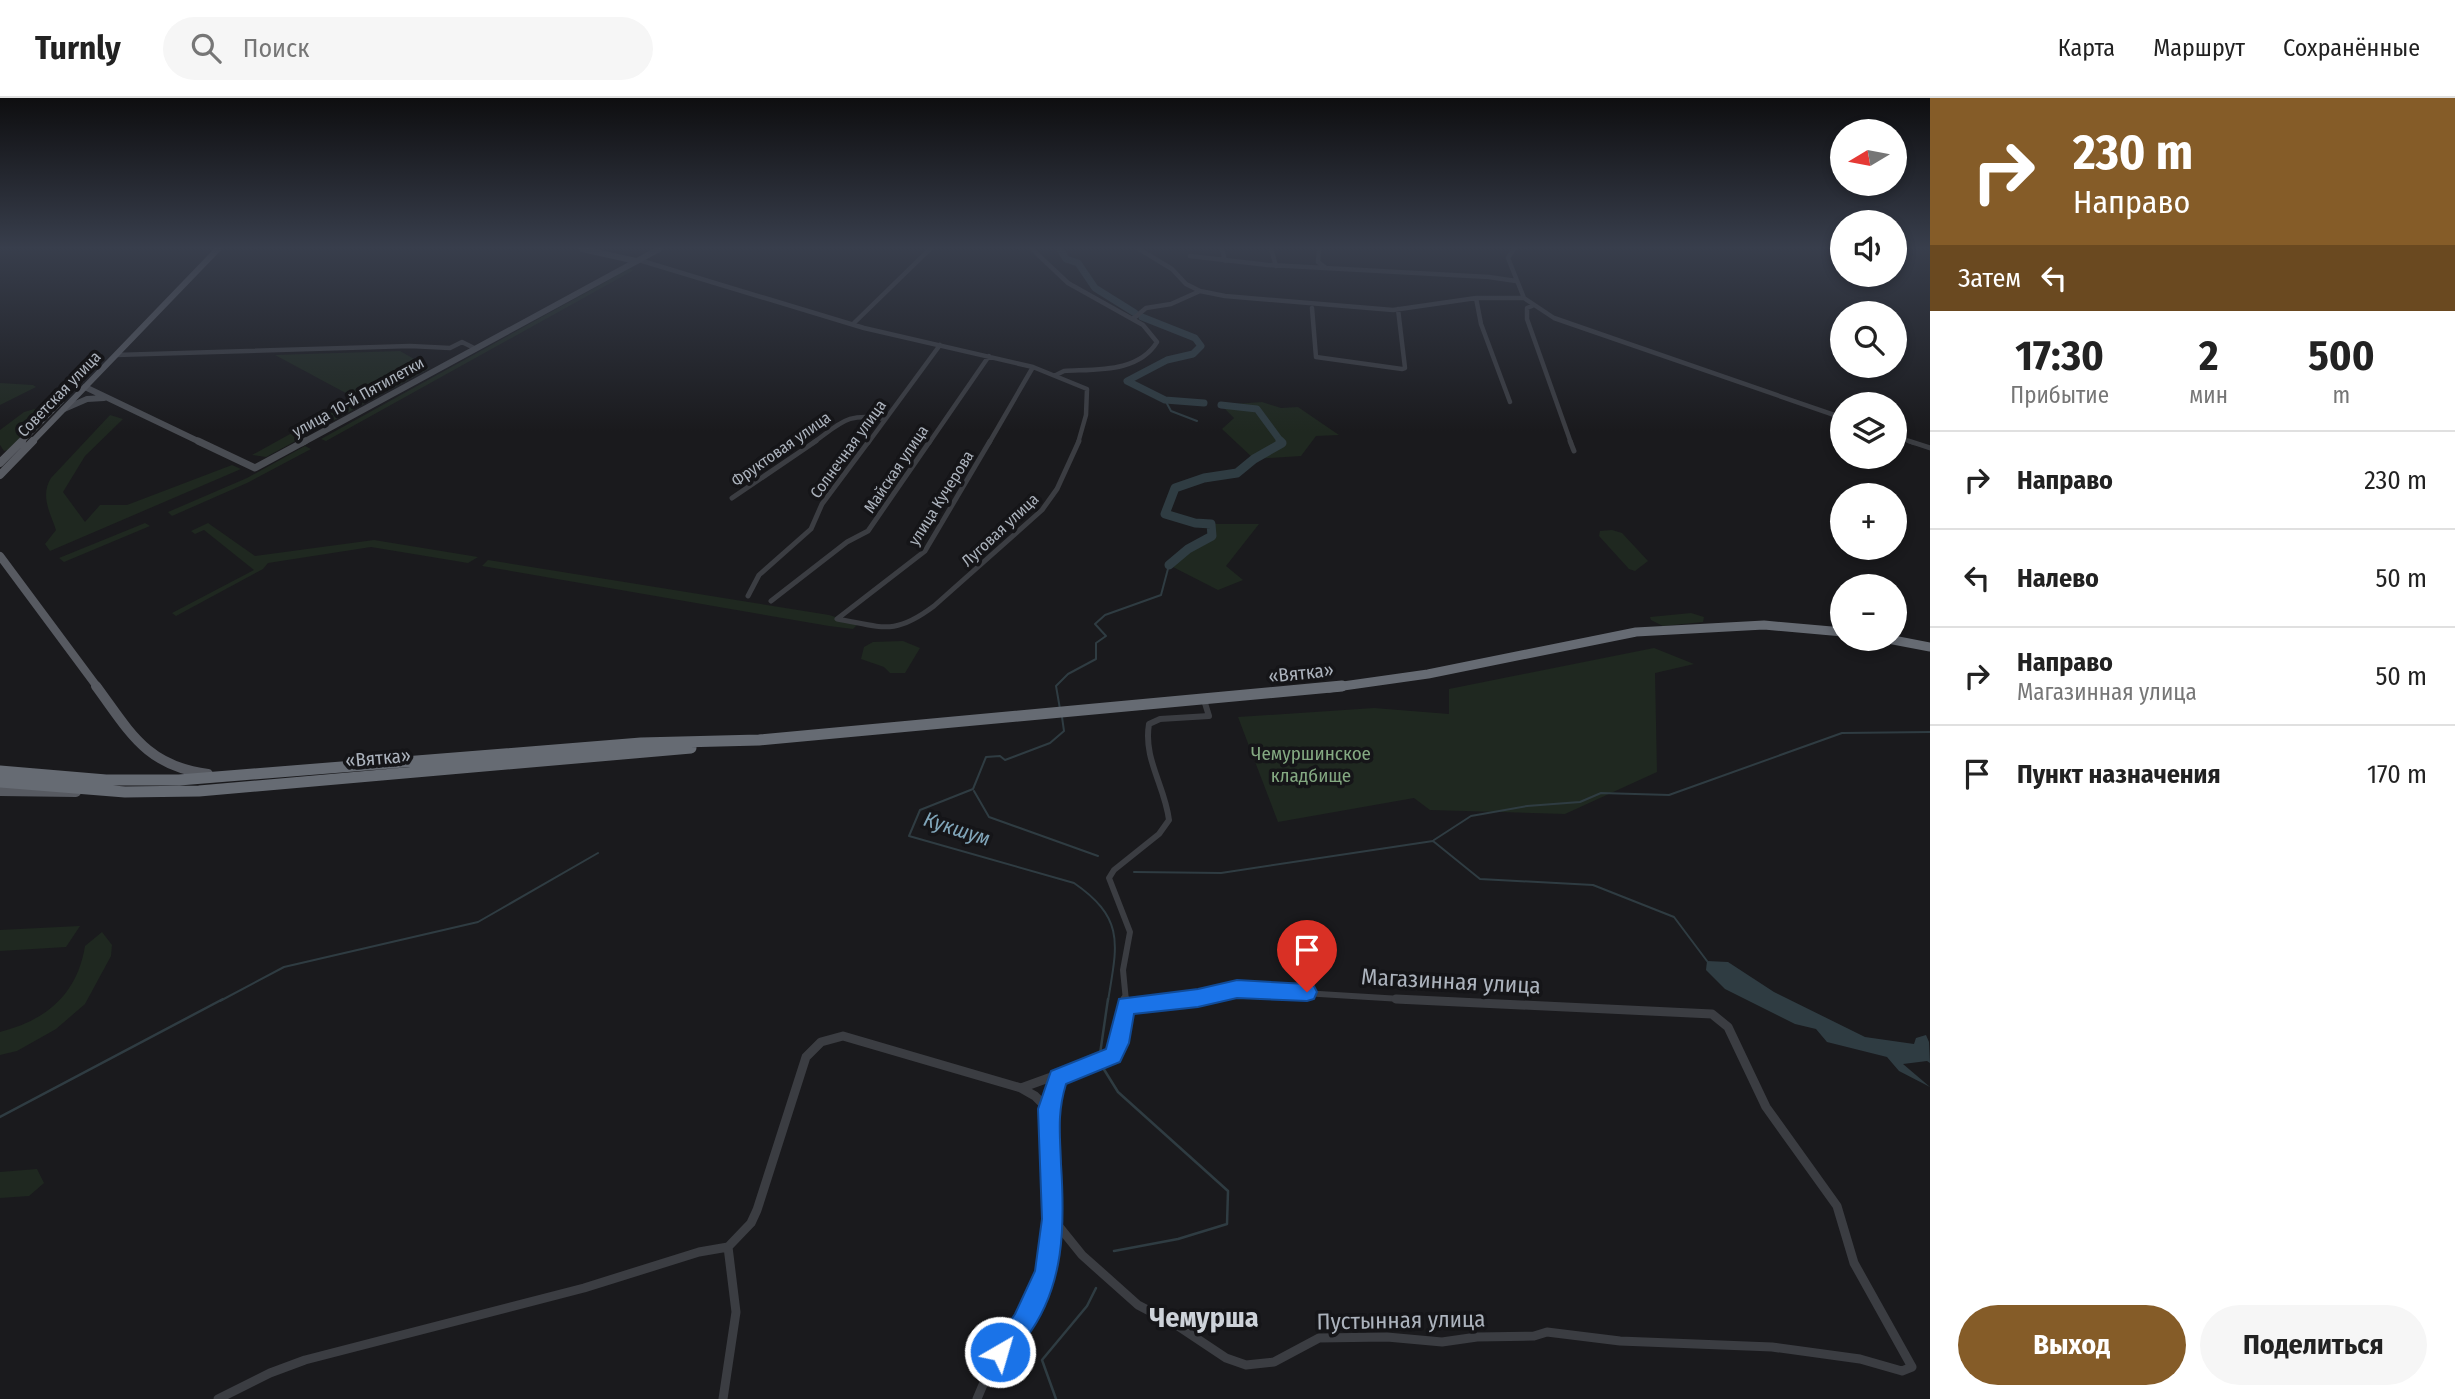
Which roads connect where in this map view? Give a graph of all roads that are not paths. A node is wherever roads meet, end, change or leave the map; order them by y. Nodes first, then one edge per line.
1 (1398, 309) edge
2 (154, 310) edge
3 (160, 310) edge
4 (548, 310) edge
5 (808, 310) edge
6 (868, 310) edge
7 (1117, 310) edge
8 (1144, 310) edge
9 (1312, 310) edge
10 (1480, 310) edge
11 (1527, 310) edge
12 (1539, 310) edge
13 (1133, 319) junction
14 (854, 323) junction
15 (940, 345) junction
16 (476, 349) junction
17 (116, 355) junction
18 (989, 356) junction
19 (1033, 367) junction
20 (1056, 375) junction
21 (81, 385) junction
22 (110, 399) junction
23 (1510, 402) dead end
24 (62, 410) junction
25 (1830, 414) edge
26 (885, 419) junction
27 (1907, 440) edge
28 (1930, 448) edge
29 (1574, 451) dead end
30 (3, 466) edge
31 (0, 475) edge
32 (732, 498) dead end
33 (0, 556) edge
34 (748, 596) dead end
35 (771, 601) dead end
36 (840, 614) joint
37 (1830, 631) edge
38 (1907, 643) edge
39 (1930, 647) edge
40 (1204, 700) junction
41 (759, 740) junction
42 (0, 771) edge
43 (240, 776) junction
44 (0, 782) edge
45 (0, 791) edge
46 (101, 791) junction
47 (1126, 1006) junction
48 (1058, 1078) junction
49 (1021, 1088) junction
50 (1048, 1109) junction
51 (1053, 1219) junction
52 (1067, 1240) junction
53 (728, 1247) junction
54 (1051, 1247) junction
55 (1891, 1368) joint
56 (218, 1399) edge
57 (723, 1399) edge
58 (977, 1399) edge

1 - 9 street
2 - 21 main road, Советская улица
3 - 17 main road, Советская улица
4 - 16 street, улица 10-й Пятилетки
5 - 14 street
6 - 14 street
7 - 13 street
8 - 13 street
10 - 23 street
11 - 29 street
12 - 25 street
13 - 20 street
14 - 15 street
15 - 18 street
15 - 26 street, Солнечная улица
16 - 17 street
16 - 22 street, улица 10-й Пятилетки
17 - 21 main road, Советская улица
18 - 19 street
18 - 35 street, Майская улица
19 - 20 street
19 - 36 street, улица Кучерова
20 - 36 street, Луговая улица
21 - 22 street
21 - 24 main road, Советская улица
21 - 30 main road, Советская улица
22 - 24 street
24 - 30 main road, Советская улица
26 - 32 street, Фруктовая улица
26 - 34 street, Солнечная улица
27 - 28 street
30 - 31 main road
33 - 43 main road
37 - 40 highway, «Вятка»
38 - 39 highway
40 - 41 highway, «Вятка»
40 - 47 street
41 - 43 highway, «Вятка»
41 - 46 highway, «Вятка»
42 - 43 highway, «Вятка»
44 - 46 highway, «Вятка»
45 - 46 main road
47 - 48 street
47 - 55 street, Магазинная улица
48 - 49 street
48 - 50 street
49 - 50 street
49 - 53 street
50 - 51 street
51 - 52 street, Пустынная улица
51 - 54 street
52 - 54 street
52 - 55 street, Пустынная улица
53 - 56 street
53 - 57 street
54 - 58 street

